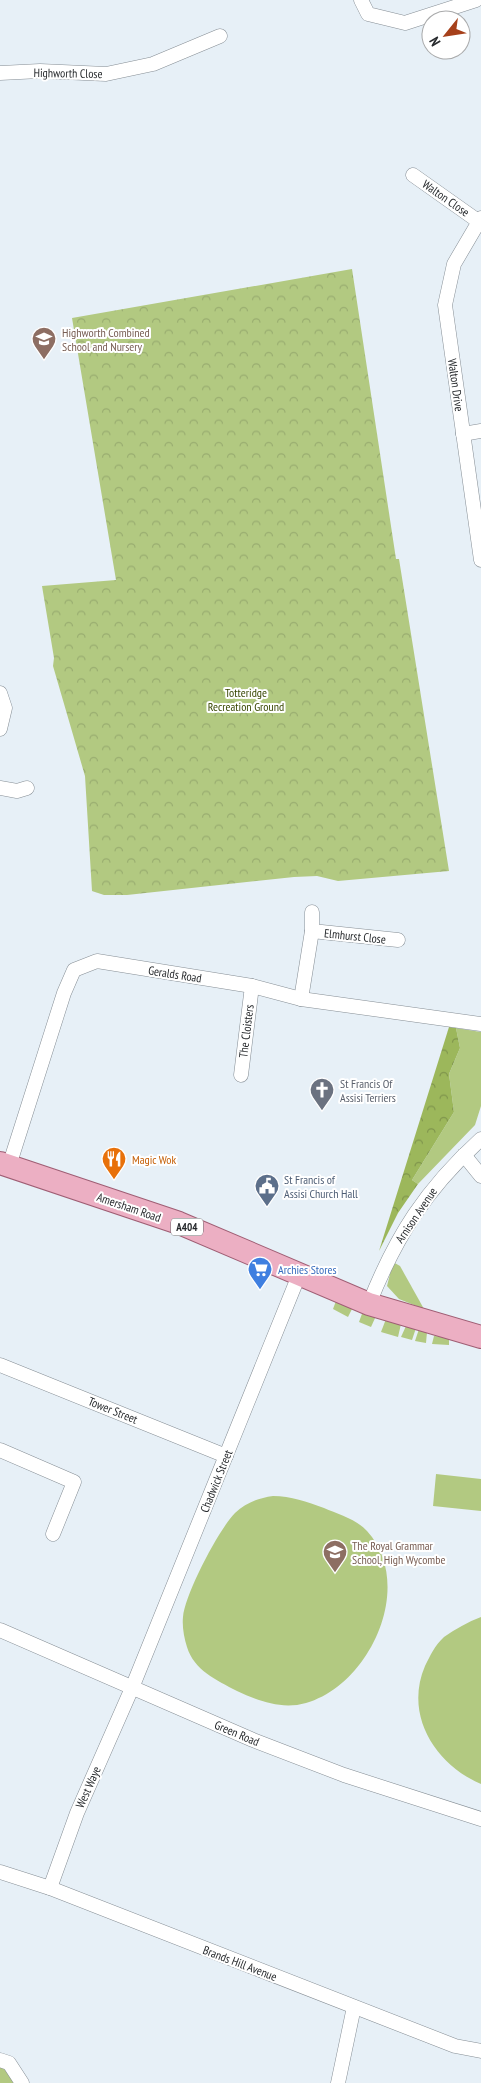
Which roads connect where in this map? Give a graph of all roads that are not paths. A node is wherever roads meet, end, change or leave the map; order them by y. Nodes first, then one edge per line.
1 (361, 0) edge
2 (476, 0) edge
3 (220, 36) dead end
4 (0, 74) edge
5 (413, 175) dead end
6 (480, 220) edge
7 (481, 431) edge
8 (464, 434) junction
9 (481, 560) edge
10 (0, 693) edge
11 (0, 729) edge
12 (0, 788) edge
13 (27, 788) dead end
14 (312, 912) dead end
15 (312, 932) junction
16 (398, 940) dead end
17 (252, 986) junction
18 (301, 999) junction
19 (481, 1024) edge
20 (241, 1075) dead end
21 (481, 1139) edge
22 (464, 1154) junction
23 (4, 1165) edge
24 (481, 1176) edge
25 (299, 1275) junction
26 (369, 1304) junction
27 (481, 1337) edge
28 (0, 1365) edge
29 (0, 1450) edge
30 (226, 1456) junction
31 (53, 1534) dead end
32 (0, 1630) edge
33 (132, 1688) junction
34 (481, 1819) edge
35 (0, 1872) edge
36 (50, 1888) junction
37 (354, 2007) junction
38 (481, 2051) edge
39 (0, 2060) edge
40 (22, 2083) edge
41 (338, 2083) edge

1 - 2 street
3 - 4 street, Highworth Close
5 - 6 street, Walton Close
6 - 8 street, Walton Drive
7 - 8 street
8 - 9 street, Walton Drive
10 - 11 street
12 - 13 street
14 - 15 street, Elmhurst Close
15 - 16 street, Elmhurst Close
15 - 18 street, Elmhurst Close
17 - 18 street, Geralds Road
17 - 20 street, The Cloisters
17 - 23 street, Geralds Road
18 - 19 street, Geralds Road
21 - 22 street, Arnison Avenue
22 - 24 street
22 - 26 street, Arnison Avenue
23 - 25 main road, Amersham Road / A404
25 - 26 main road, Amersham Road / A404
25 - 30 street, Chadwick Street
26 - 27 main road, Amersham Road / A404
28 - 30 street, Tower Street
29 - 31 street
30 - 33 street, Chadwick Street
32 - 33 street, Green Road
33 - 34 street, Green Road
33 - 36 street, West Waye
35 - 36 street, Brands Hill Avenue
36 - 37 street, Brands Hill Avenue
37 - 38 street, Brands Hill Avenue
37 - 41 street
39 - 40 street

